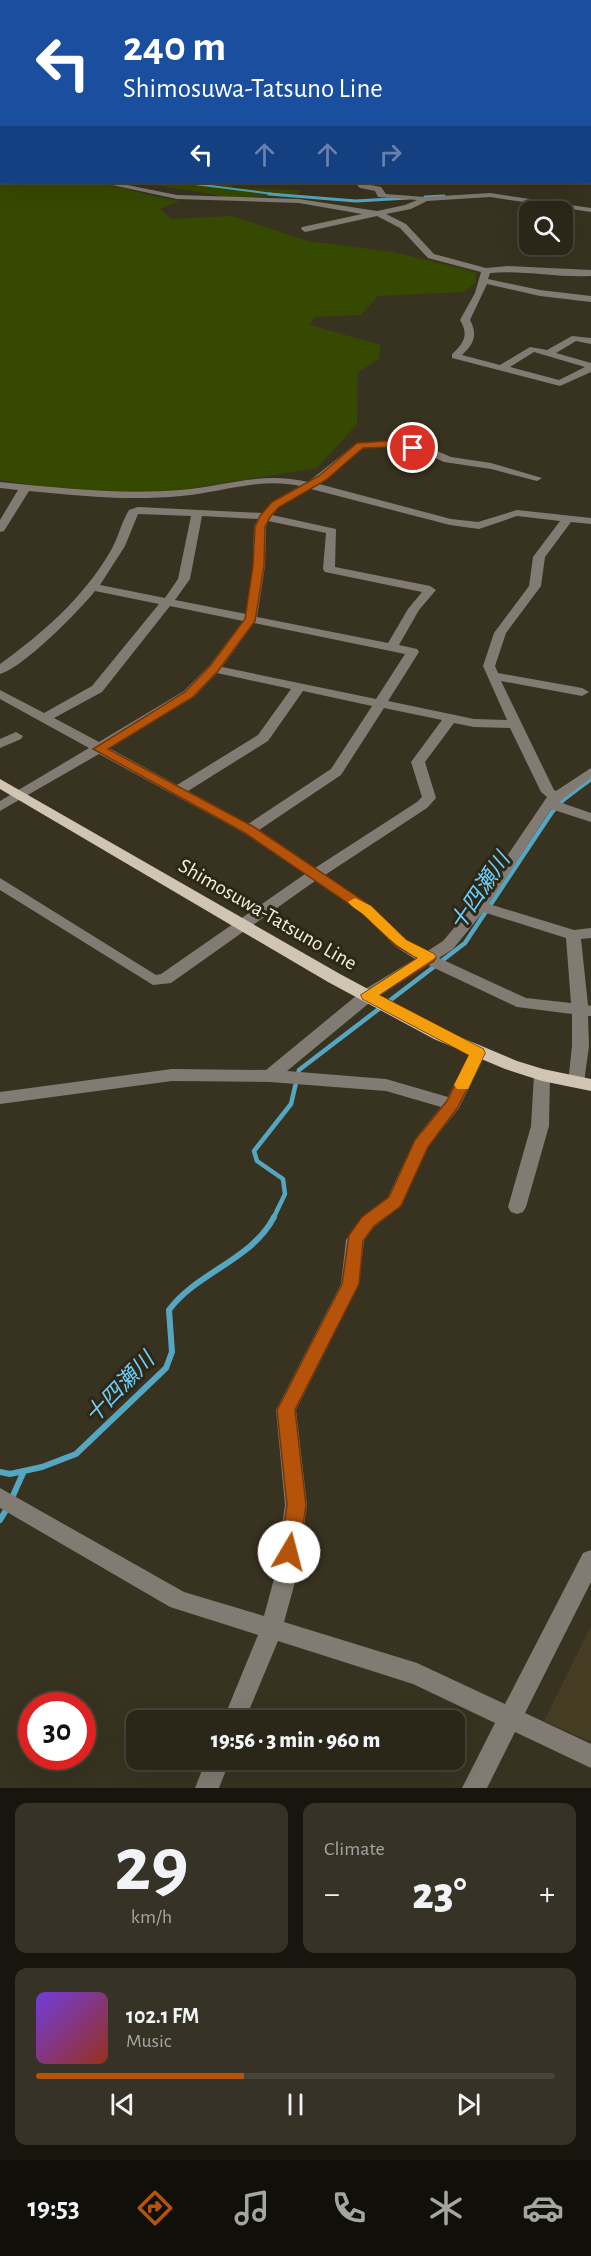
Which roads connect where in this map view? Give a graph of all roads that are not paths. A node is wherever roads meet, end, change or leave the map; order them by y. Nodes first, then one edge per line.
1 (107, 183) edge
2 (358, 183) edge
3 (488, 183) edge
4 (490, 195) junction
5 (425, 199) junction
6 (591, 210) edge
7 (379, 214) junction
8 (304, 229) dead end
9 (591, 273) edge
10 (484, 276) junction
11 (591, 299) edge
12 (591, 341) edge
13 (549, 353) junction
14 (591, 367) edge
15 (502, 368) junction
16 (537, 478) dead end
17 (0, 485) edge
18 (308, 485) junction
19 (25, 488) junction
20 (197, 513) junction
21 (265, 516) junction
22 (568, 518) junction
23 (591, 521) edge
24 (0, 529) edge
25 (93, 587) junction
26 (167, 602) junction
27 (251, 619) junction
28 (392, 647) junction
29 (214, 669) junction
30 (0, 670) edge
31 (492, 676) junction
32 (299, 687) junction
33 (582, 692) dead end
34 (0, 694) edge
35 (380, 704) junction
36 (44, 718) junction
37 (450, 719) junction
38 (514, 724) junction
39 (16, 736) dead end
40 (0, 744) edge
41 (99, 749) junction
42 (591, 772) edge
43 (0, 783) edge
44 (178, 791) junction
45 (20, 795) junction
46 (552, 799) junction
47 (0, 807) edge
48 (591, 818) edge
49 (249, 830) junction
50 (314, 875) junction
51 (0, 884) edge
52 (480, 906) junction
53 (242, 924) junction
54 (591, 933) edge
55 (573, 936) junction
56 (429, 957) junction
57 (368, 995) junction
58 (586, 1011) edge
59 (478, 1053) junction
60 (542, 1075) junction
61 (270, 1076) junction
62 (583, 1084) edge
63 (0, 1098) edge
64 (453, 1104) junction
65 (516, 1208) dead end
66 (0, 1497) edge
67 (591, 1560) edge
68 (271, 1630) junction
69 (238, 1710) edge
70 (510, 1719) junction
71 (591, 1756) edge
72 (214, 1770) edge
73 (207, 1788) edge
74 (474, 1788) edge

1 - 7 street
2 - 5 street
3 - 4 street
4 - 5 street
4 - 6 street
5 - 7 street
7 - 8 street
7 - 10 street
9 - 10 street
10 - 11 street
10 - 15 street
12 - 13 street
13 - 14 street
13 - 15 street
14 - 15 street
16 - 18 street
17 - 19 street
18 - 19 street
18 - 21 street
18 - 22 street
19 - 24 street
20 - 21 street
20 - 25 street
20 - 26 street
21 - 27 street
21 - 28 street
22 - 23 street
22 - 31 street
25 - 26 street
25 - 30 street
26 - 27 street
26 - 36 street
27 - 28 street
27 - 29 street
28 - 35 street
29 - 32 street
29 - 41 street
31 - 33 street
31 - 38 street
32 - 35 street
32 - 44 street
34 - 36 street
35 - 37 street
35 - 49 street
36 - 41 street
37 - 38 street
37 - 50 street
38 - 46 street
39 - 40 street
41 - 44 street
41 - 45 street
42 - 46 street
43 - 45 main road, Shimosuwa-Tatsuno Line
44 - 49 street
45 - 47 street
45 - 53 main road, Shimosuwa-Tatsuno Line
46 - 48 street
46 - 52 street
49 - 50 street
50 - 53 street
50 - 56 street
51 - 53 street
52 - 55 street
52 - 56 street
53 - 57 main road, Shimosuwa-Tatsuno Line
54 - 55 street
55 - 58 street
56 - 57 street
56 - 58 street
57 - 59 main road, Shimosuwa-Tatsuno Line
57 - 61 street
58 - 62 street
59 - 60 main road, Shimosuwa-Tatsuno Line
59 - 64 street
60 - 62 main road, Shimosuwa-Tatsuno Line
60 - 65 street
61 - 63 street
61 - 64 street
64 - 68 street
66 - 68 street
67 - 70 street
68 - 69 street
68 - 70 street
70 - 71 street
70 - 74 street
72 - 73 street

